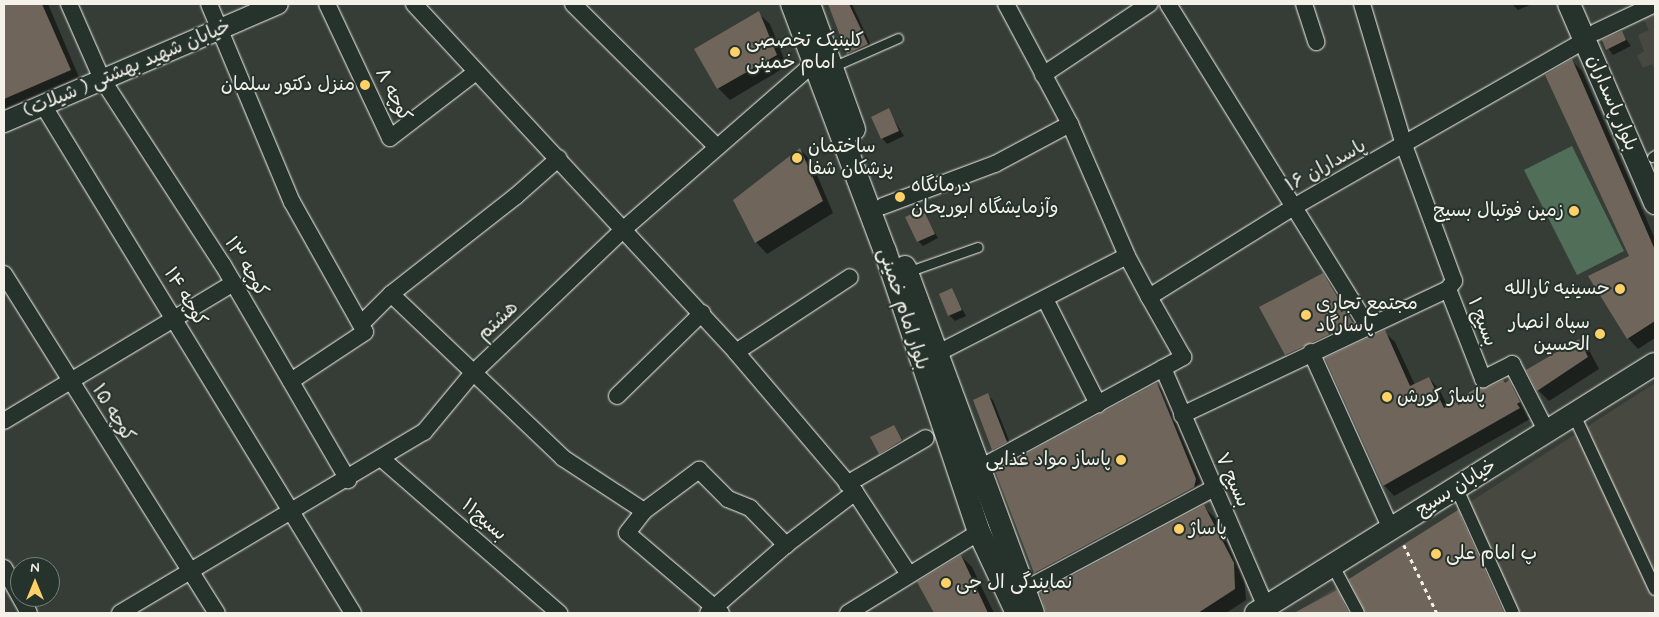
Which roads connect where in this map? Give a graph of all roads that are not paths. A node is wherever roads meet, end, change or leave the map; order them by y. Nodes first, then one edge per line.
1 (69, 4) edge
2 (209, 4) edge
3 (278, 4) edge
4 (327, 4) edge
5 (414, 4) edge
6 (573, 4) edge
7 (792, 4) edge
8 (809, 4) edge
9 (1006, 4) edge
10 (1149, 4) edge
11 (1168, 4) edge
12 (1304, 4) edge
13 (1362, 4) edge
14 (1569, 4) edge
15 (1583, 4) edge
16 (1655, 4) edge
17 (220, 29) junction
18 (1591, 36) junction
19 (898, 38) dead end
20 (1316, 42) dead end
21 (822, 66) junction
22 (476, 72) junction
23 (1043, 74) junction
24 (102, 80) junction
25 (43, 105) junction
26 (4, 122) edge
27 (1070, 124) junction
28 (1404, 145) junction
29 (716, 146) junction
30 (559, 158) junction
31 (1654, 159) edge
32 (1655, 203) edge
33 (883, 206) junction
34 (1292, 208) junction
35 (625, 228) junction
36 (978, 247) dead end
37 (1127, 256) junction
38 (907, 272) junction
39 (4, 274) edge
40 (850, 277) dead end
41 (234, 283) junction
42 (1448, 289) junction
43 (391, 294) junction
44 (1149, 297) junction
45 (1045, 299) junction
46 (702, 313) junction
47 (175, 318) junction
48 (361, 324) junction
49 (1368, 326) junction
50 (736, 352) junction
51 (1311, 352) junction
52 (938, 353) junction
53 (1655, 364) edge
54 (1163, 368) junction
55 (472, 374) junction
56 (291, 381) junction
57 (71, 382) junction
58 (617, 396) dead end
59 (1098, 404) junction
60 (1182, 415) junction
61 (1574, 415) junction
62 (4, 421) edge
63 (1547, 432) junction
64 (926, 438) dead end
65 (382, 459) junction
66 (978, 469) junction
67 (348, 480) junction
68 (1456, 487) junction
69 (851, 488) junction
70 (1214, 488) junction
71 (979, 501) junction
72 (290, 511) junction
73 (644, 511) junction
74 (978, 532) junction
75 (1397, 537) junction
76 (786, 545) junction
77 (1333, 566) junction
78 (4, 568) edge
79 (189, 572) junction
80 (908, 573) junction
81 (1024, 590) junction
82 (1655, 590) edge
83 (1261, 610) edge
84 (715, 611) edge
85 (29, 613) edge
86 (120, 613) edge
87 (217, 613) edge
88 (353, 613) edge
89 (559, 613) edge
90 (848, 613) edge
91 (1016, 613) edge
92 (1033, 613) edge
93 (1358, 613) edge
94 (1513, 613) edge

1 - 24 street, کوچه ۱۳
2 - 17 street
3 - 17 street, خیابان شهید بهشتی ( شیلات)
4 - 22 street, کوچه ۸
5 - 22 street
6 - 29 street
7 - 21 main road, بلوار امام خمینی
8 - 21 main road, بلوار امام خمینی
9 - 23 street
10 - 23 street
11 - 34 street
12 - 20 street
13 - 28 street
14 - 18 main road, بلوار پاسداران
15 - 18 main road, بلوار پاسداران
16 - 18 street, پاسداران ۱۶
17 - 24 street, خیابان شهید بهشتی ( شیلات)
17 - 48 street
18 - 28 street, پاسداران ۱۶
18 - 31 main road, بلوار پاسداران
18 - 32 main road, بلوار پاسداران
19 - 21 lane
21 - 29 street, هشتم
21 - 33 main road, بلوار امام خمینی
21 - 71 main road, بلوار امام خمینی
22 - 30 street
23 - 27 street
24 - 25 street, خیابان شهید بهشتی ( شیلات)
24 - 41 street, کوچه ۱۳
25 - 26 street, خیابان شهید بهشتی ( شیلات)
25 - 47 street, کوچه ۱۴
27 - 33 street
27 - 37 street
28 - 34 street, پاسداران ۱۶
28 - 42 street
29 - 35 street, هشتم
30 - 35 street
30 - 43 street
33 - 38 main road, بلوار امام خمینی
34 - 44 street, پاسداران ۱۶
34 - 49 street
35 - 46 street
35 - 55 street, هشتم
36 - 38 lane
37 - 44 street
37 - 45 street
38 - 52 main road, بلوار امام خمینی
39 - 57 street, کوچه ۱۵
40 - 50 street
41 - 47 street
41 - 56 street, کوچه ۱۳
42 - 49 street, بسیج ۱
42 - 63 street, بسیج ۱
43 - 48 street
43 - 55 street
44 - 54 street
45 - 52 street
45 - 59 street
46 - 50 street
46 - 58 street
47 - 57 street
47 - 72 street, کوچه ۱۴
48 - 56 street
49 - 51 street, بسیج ۱
50 - 69 street
51 - 60 street, بسیج ۱
51 - 75 street
52 - 66 main road, بلوار امام خمینی
53 - 61 main road, خیابان بسیج
54 - 59 street
54 - 60 street, بسیج ۷
55 - 65 street, هشتم
55 - 73 street
56 - 67 street, کوچه ۱۳
57 - 62 street
57 - 79 street, کوچه ۱۵
59 - 66 street
60 - 70 street, بسیج ۷
61 - 63 main road, خیابان بسیج
61 - 82 street
63 - 68 main road, خیابان بسیج
64 - 69 street
65 - 67 street, هشتم
65 - 89 street, بسیج۱۱
66 - 71 main road, بلوار امام خمینی
67 - 72 street, هشتم
68 - 75 main road, خیابان بسیج
68 - 94 street
69 - 76 street
69 - 80 street
70 - 81 street
70 - 83 street, بسیج ۷
71 - 74 main road, بلوار امام خمینی
71 - 81 main road, بلوار امام خمینی
72 - 79 street, هشتم
72 - 88 street, کوچه ۱۴
73 - 76 street
73 - 84 street
74 - 80 street
74 - 91 main road, بلوار امام خمینی
75 - 77 main road, خیابان بسیج
76 - 84 street
77 - 83 main road, خیابان بسیج
77 - 93 street
78 - 85 street
79 - 86 street, هشتم
79 - 87 street, کوچه ۱۵
80 - 90 street
81 - 92 main road, بلوار امام خمینی

